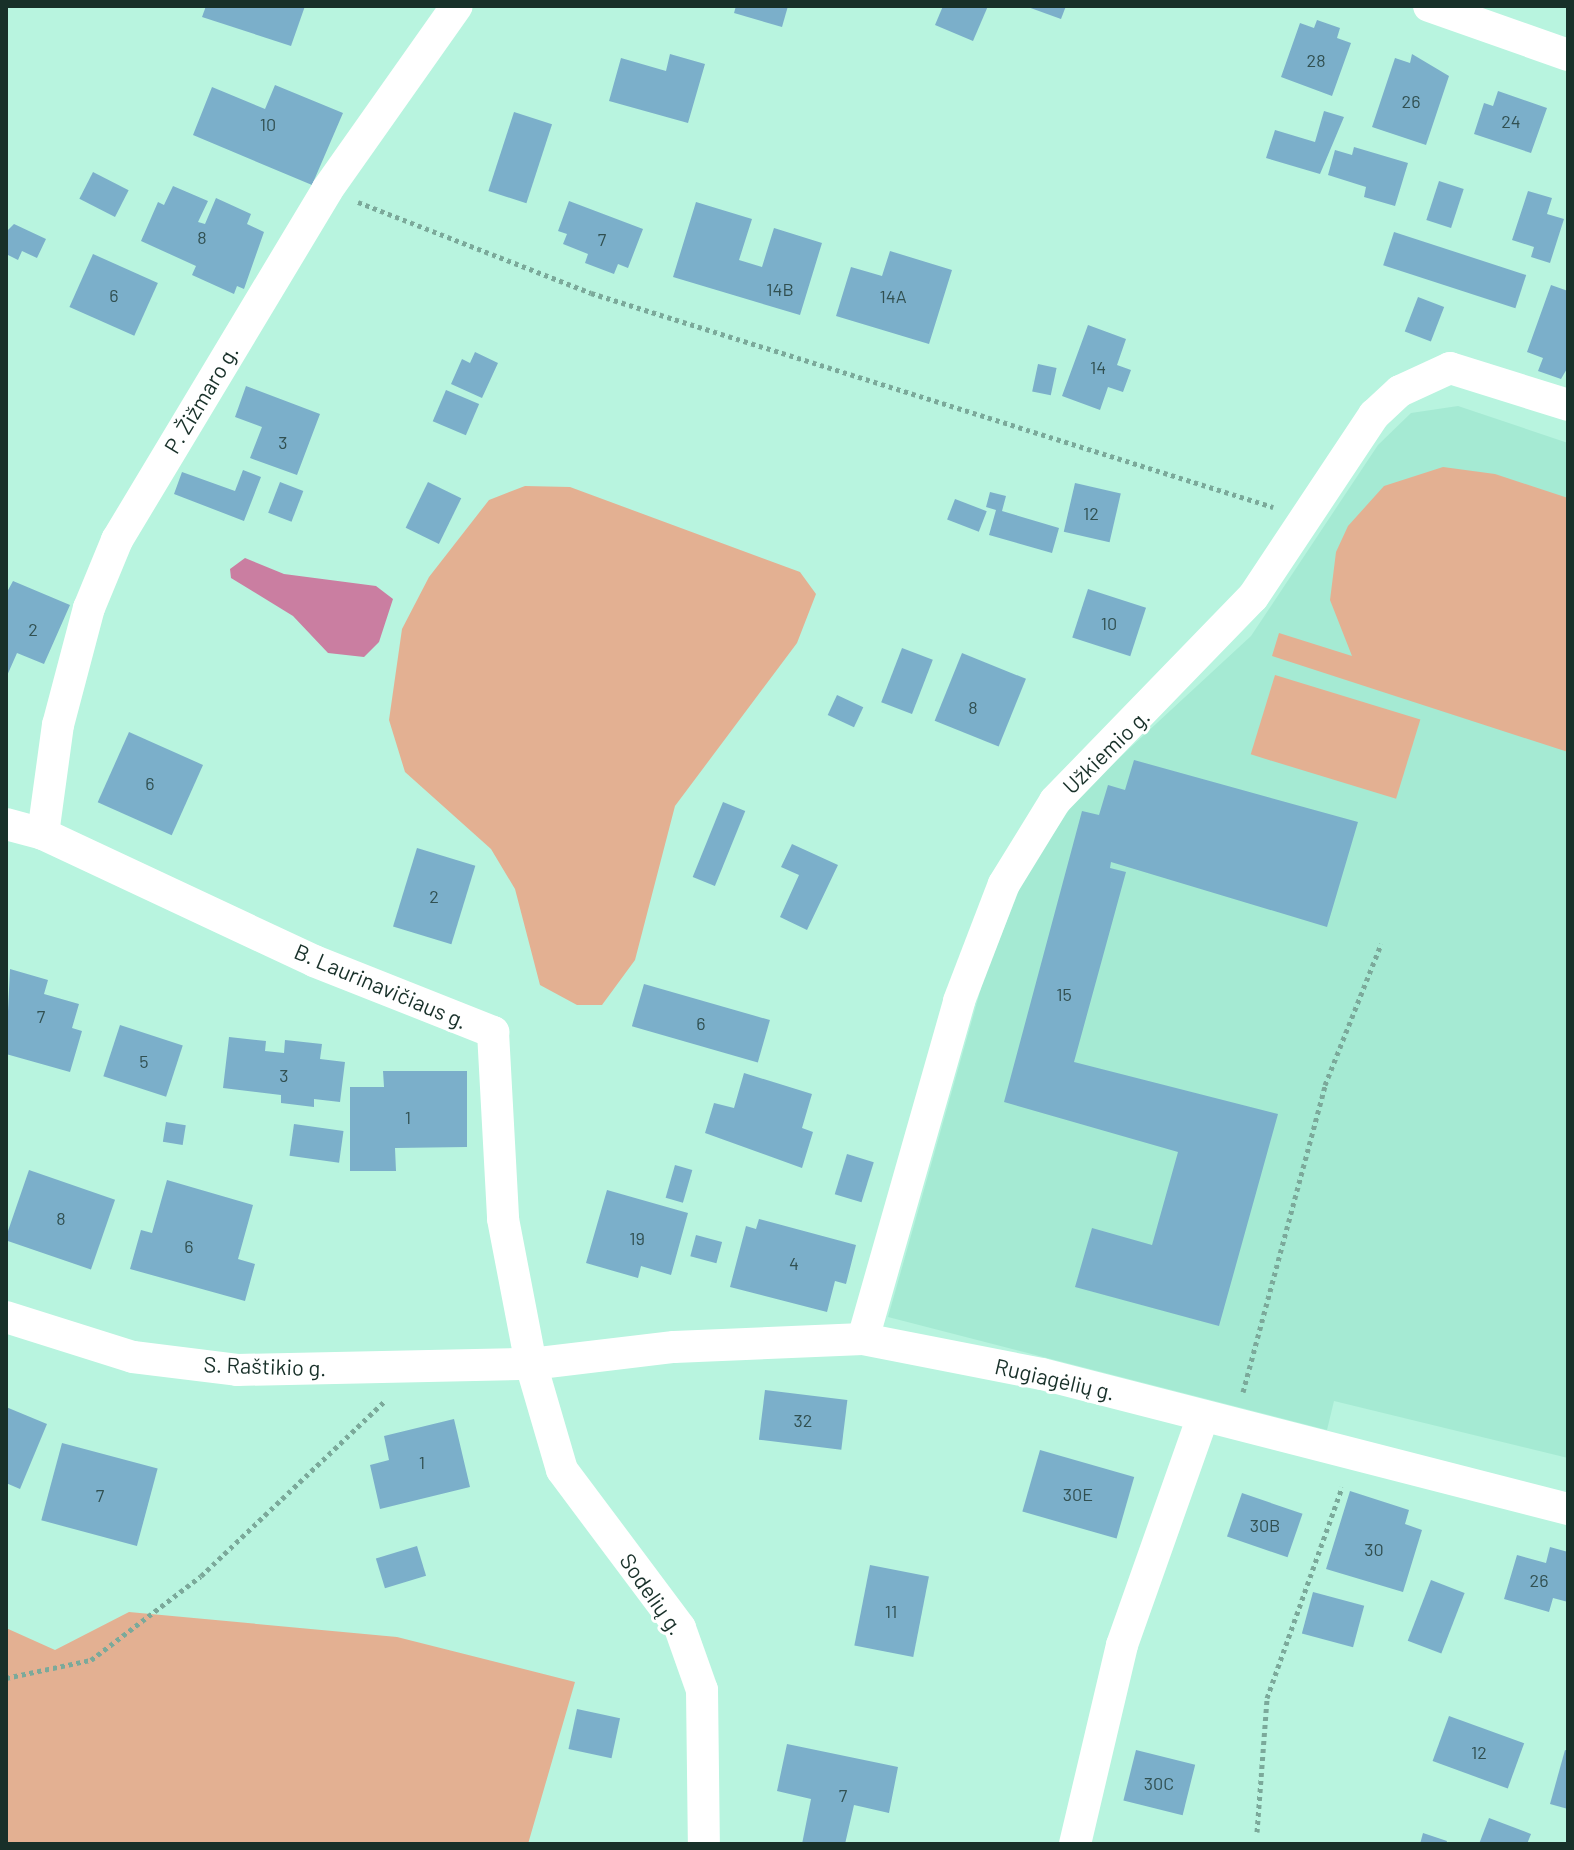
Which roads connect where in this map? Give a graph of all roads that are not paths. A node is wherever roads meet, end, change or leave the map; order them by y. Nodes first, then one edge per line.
1 (457, 6) edge
2 (1429, 6) edge
3 (1568, 55) edge
4 (1568, 405) edge
5 (6, 824) edge
6 (43, 834) junction
7 (6, 1317) edge
8 (863, 1339) junction
9 (531, 1364) junction
10 (1203, 1416) junction
11 (1568, 1509) edge
12 (704, 1844) edge
13 (1075, 1844) edge

1 - 6 street, P. Žižmaro g.
2 - 3 street
4 - 8 street, Užkiemio g.
5 - 6 street, B. Laurinavičiaus g.
6 - 9 street, B. Laurinavičiaus g.
7 - 9 street, S. Raštikio g.
8 - 9 street, Rugiagėlių g.
8 - 10 street, Rugiagėlių g.
9 - 12 street, Sodelių g.
10 - 11 street, Rugiagėlių g.
10 - 13 street

